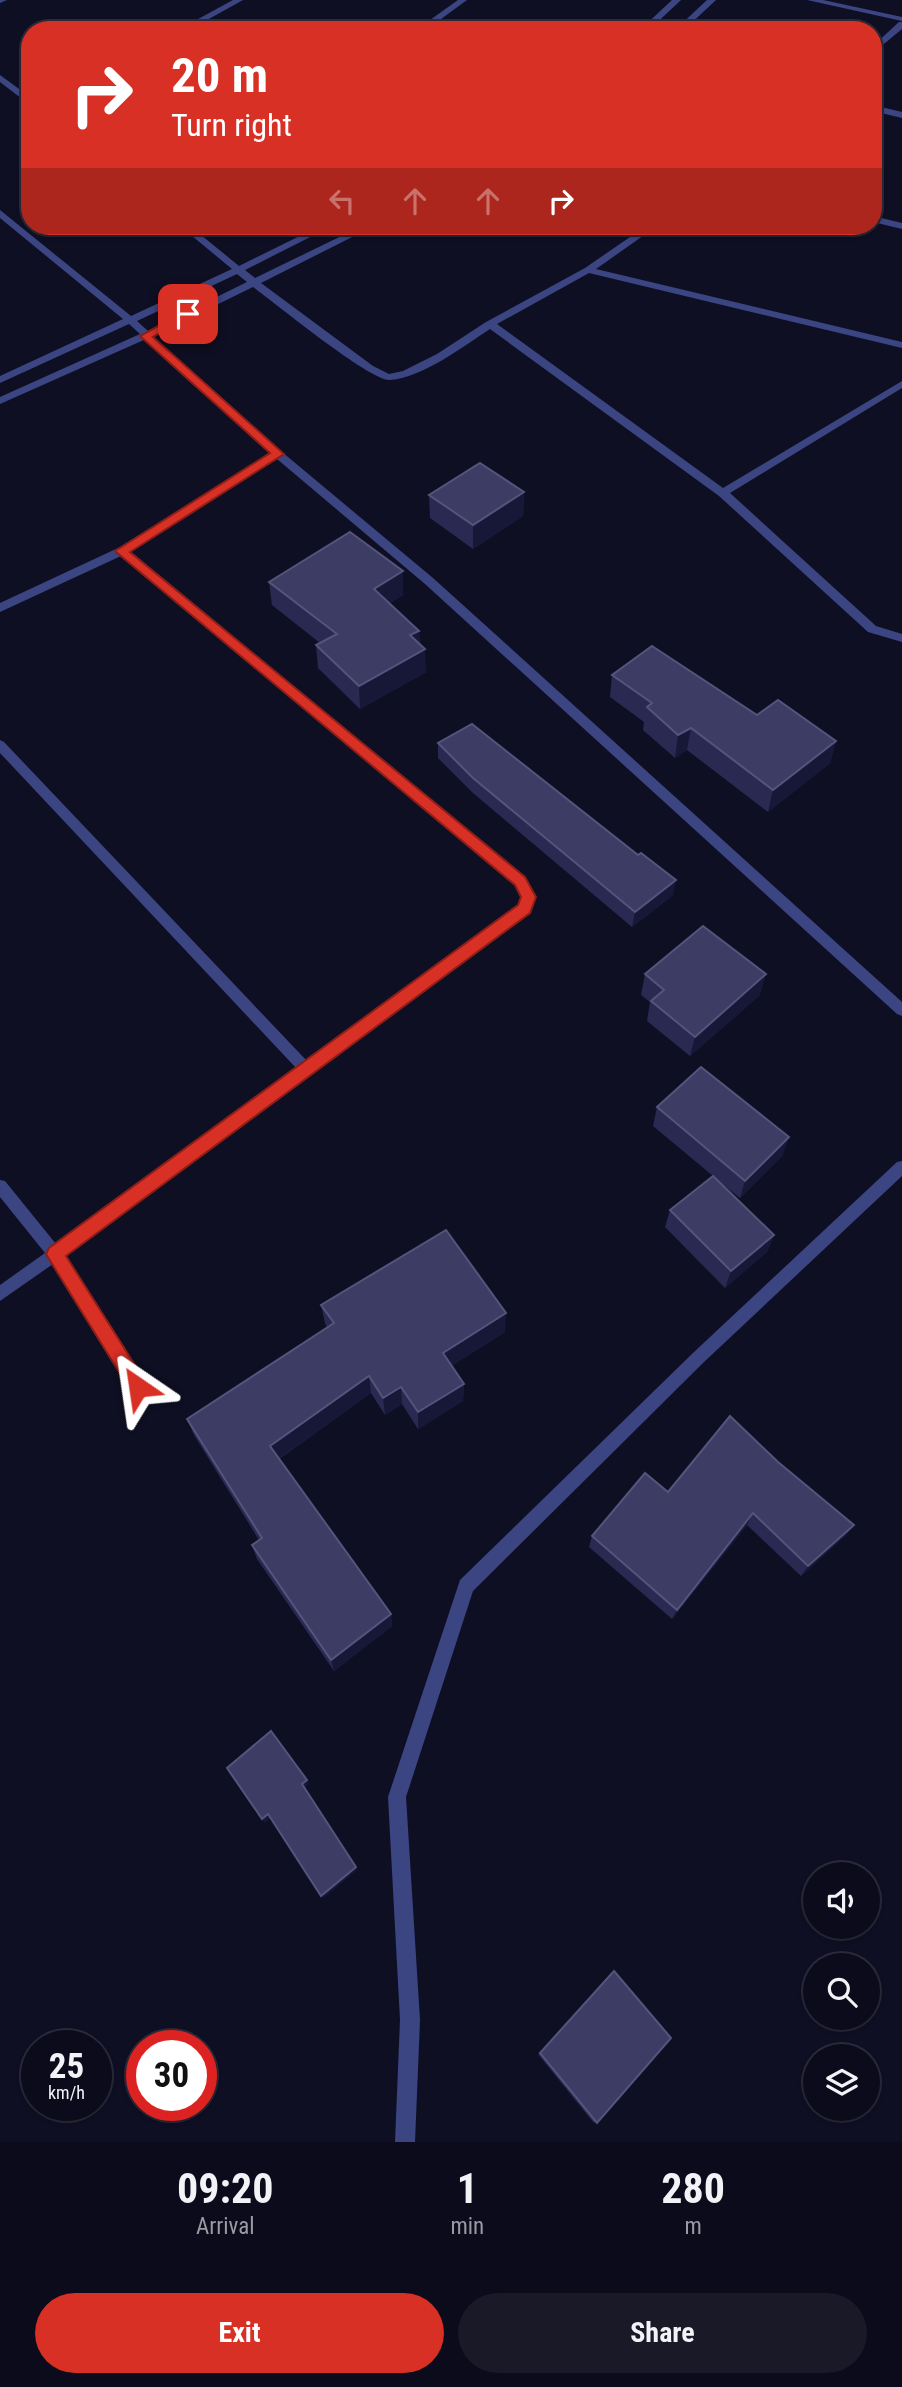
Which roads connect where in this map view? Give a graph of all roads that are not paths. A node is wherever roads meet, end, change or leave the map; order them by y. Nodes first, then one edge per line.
1 (239, 0) edge
2 (463, 0) edge
3 (677, 0) edge
4 (712, 0) edge
5 (811, 0) edge
6 (199, 21) edge
7 (433, 21) edge
8 (654, 21) edge
9 (689, 21) edge
10 (902, 21) edge
11 (882, 42) edge
12 (0, 78) edge
13 (21, 95) edge
14 (882, 110) edge
15 (902, 115) edge
16 (0, 213) edge
17 (882, 221) edge
18 (902, 226) edge
19 (21, 230) edge
20 (27, 235) edge
21 (197, 235) edge
22 (309, 235) edge
23 (350, 235) edge
24 (639, 235) edge
25 (240, 269) junction
26 (588, 270) junction
27 (253, 282) junction
28 (130, 320) junction
29 (490, 324) junction
30 (145, 336) junction
31 (902, 345) edge
32 (0, 380) edge
33 (902, 384) edge
34 (0, 387) edge
35 (4, 399) edge
36 (278, 454) junction
37 (723, 493) junction
38 (122, 551) junction
39 (0, 608) edge
40 (902, 638) edge
41 (0, 745) edge
42 (902, 1010) edge
43 (306, 1069) junction
44 (902, 1167) edge
45 (0, 1186) edge
46 (55, 1254) junction
47 (0, 1294) edge
48 (138, 1387) dead end
49 (405, 2142) edge

1 - 6 street
2 - 7 street
3 - 8 street
4 - 9 street
5 - 10 street
10 - 11 street
12 - 13 street
14 - 15 street
16 - 19 street
17 - 18 street
20 - 28 street
21 - 25 street
22 - 25 street
23 - 27 street
24 - 26 street
25 - 27 street
25 - 28 street
26 - 29 street
26 - 31 street
27 - 29 street
27 - 30 street
28 - 30 street
28 - 32 street
29 - 37 street
30 - 35 street
30 - 36 street
33 - 37 street
34 - 35 street
36 - 38 street
36 - 42 street
37 - 40 street
38 - 39 street
38 - 43 street
41 - 43 street
43 - 46 street
44 - 49 street
45 - 46 street
46 - 47 street
46 - 48 street

